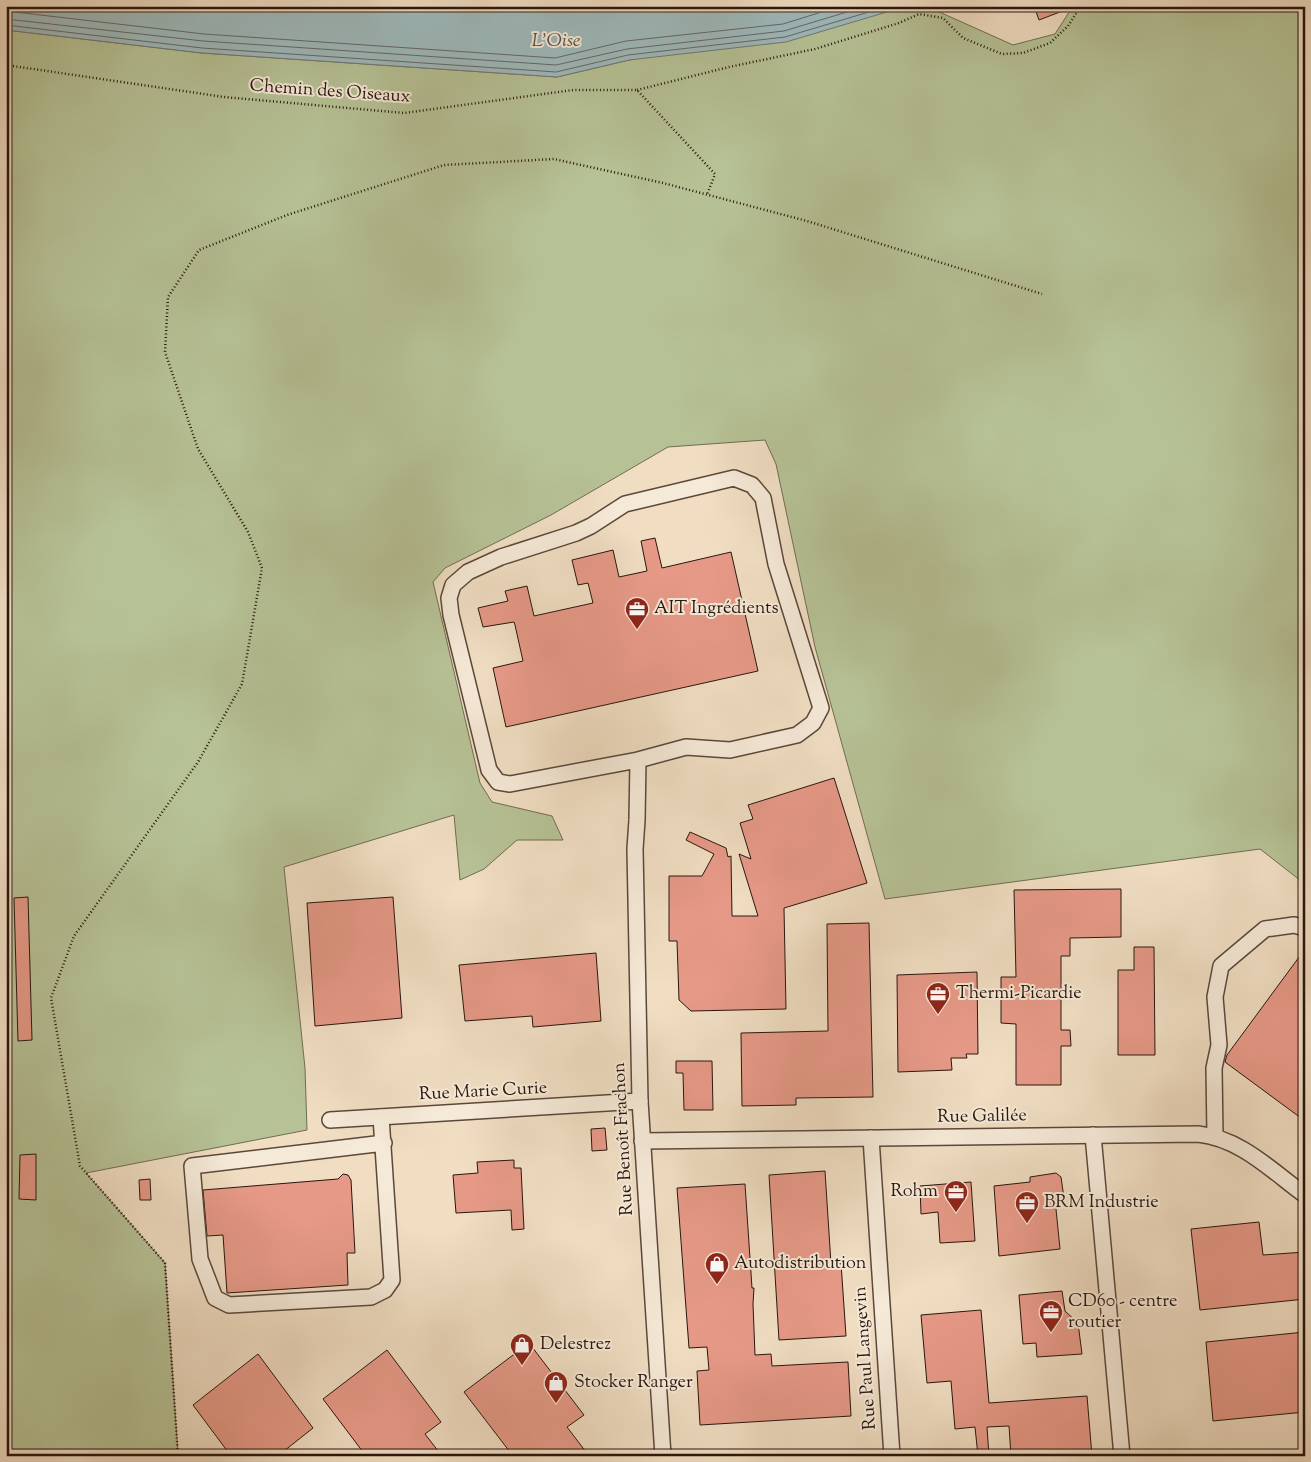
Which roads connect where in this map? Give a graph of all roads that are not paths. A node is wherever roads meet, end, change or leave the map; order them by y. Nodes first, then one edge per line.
1 (638, 760) junction
2 (1305, 928) edge
3 (640, 1101) junction
4 (381, 1117) junction
5 (330, 1120) dead end
6 (1093, 1135) junction
7 (1215, 1136) junction
8 (871, 1138) junction
9 (642, 1140) junction
10 (384, 1143) junction
11 (1305, 1195) edge
12 (663, 1456) edge
13 (892, 1456) edge
14 (1122, 1456) edge

1 - 1 street
1 - 3 street, Rue Benoît Frachon
2 - 7 street
3 - 4 street, Rue Marie Curie
3 - 9 street, Rue Benoît Frachon
4 - 5 street, Rue Marie Curie
4 - 10 street
6 - 7 street, Rue Galilée
6 - 8 street, Rue Galilée
6 - 14 street
7 - 11 street, Rue Galilée
8 - 9 street, Rue Galilée
8 - 13 street, Rue Paul Langevin
9 - 12 street, Rue Benoît Frachon
10 - 10 street

